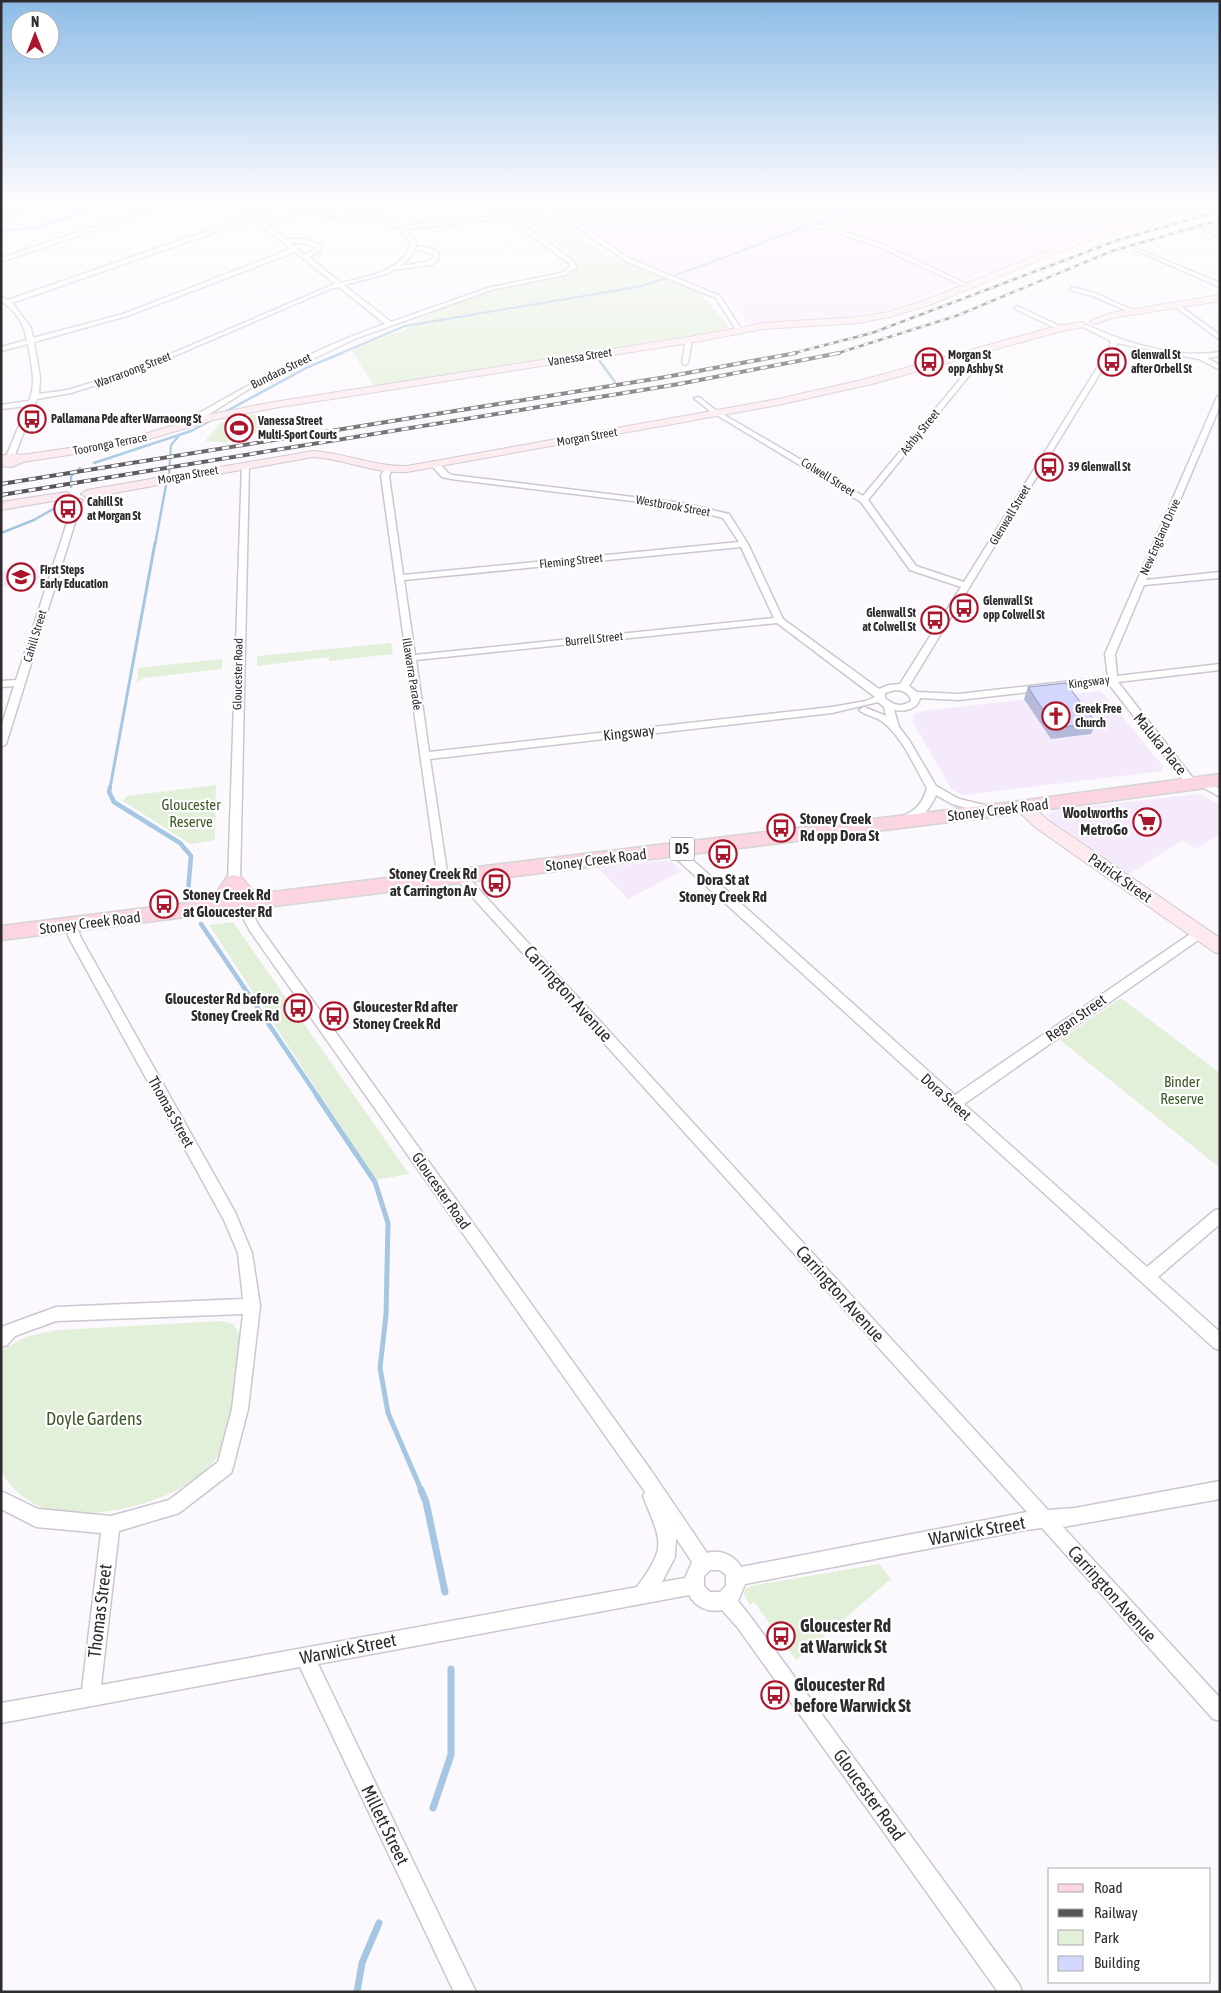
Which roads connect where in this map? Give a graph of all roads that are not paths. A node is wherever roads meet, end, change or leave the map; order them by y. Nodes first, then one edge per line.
1 (26, 296) edge
2 (173, 296) edge
3 (309, 296) edge
4 (352, 296) edge
5 (468, 296) edge
6 (715, 296) edge
7 (943, 296) edge
8 (1097, 296) edge
9 (1, 298) edge
10 (1220, 298) edge
11 (9, 302) junction
12 (1176, 305) junction
13 (1017, 308) dead end
14 (1134, 312) junction
15 (1097, 323) junction
16 (389, 324) junction
17 (1083, 325) junction
18 (1060, 328) junction
19 (738, 329) junction
20 (1220, 338) edge
21 (689, 340) junction
22 (1114, 340) junction
23 (32, 342) junction
24 (1, 349) edge
25 (976, 352) junction
26 (1220, 354) edge
27 (961, 356) junction
28 (1201, 357) junction
29 (685, 363) dead end
30 (975, 364) junction
31 (1220, 368) edge
32 (1220, 397) edge
33 (697, 398) dead end
34 (33, 400) junction
35 (1, 407) edge
36 (720, 414) junction
37 (199, 421) junction
38 (8, 460) edge
39 (435, 464) junction
40 (245, 466) junction
41 (388, 470) junction
42 (77, 496) junction
43 (864, 500) junction
44 (1, 506) edge
45 (744, 544) junction
46 (1154, 569) junction
47 (1220, 575) edge
48 (399, 578) junction
49 (1181, 579) junction
50 (1140, 583) junction
51 (967, 586) junction
52 (779, 620) junction
53 (410, 658) junction
54 (1220, 667) edge
55 (1112, 679) junction
56 (20, 683) junction
57 (1, 684) edge
58 (903, 688) junction
59 (884, 698) junction
60 (911, 703) junction
61 (832, 710) junction
62 (864, 710) junction
63 (894, 728) junction
64 (904, 740) junction
65 (1, 744) edge
66 (425, 756) junction
67 (1220, 780) edge
68 (1197, 783) junction
69 (932, 788) junction
70 (1220, 794) edge
71 (1022, 807) junction
72 (991, 811) junction
73 (903, 822) junction
74 (674, 850) junction
75 (451, 877) junction
76 (234, 882) junction
77 (266, 901) junction
78 (242, 904) junction
79 (213, 909) junction
80 (71, 925) junction
81 (1200, 933) junction
82 (1, 934) edge
83 (1220, 947) edge
84 (953, 1104) junction
85 (1220, 1215) edge
86 (1147, 1277) junction
87 (252, 1306) junction
88 (1, 1340) edge
89 (1220, 1343) edge
90 (644, 1475) junction
91 (1220, 1490) edge
92 (1, 1499) edge
93 (1044, 1519) junction
94 (111, 1525) junction
95 (703, 1563) junction
96 (734, 1577) junction
97 (695, 1585) junction
98 (642, 1595) junction
99 (726, 1601) junction
100 (305, 1658) junction
101 (90, 1697) junction
102 (1220, 1712) edge
103 (1, 1713) edge
104 (465, 1992) edge
105 (1011, 1992) edge

1 - 11 street
2 - 23 street
3 - 34 street, Warraroong Street
4 - 16 street
5 - 16 street, Bundara Street
6 - 19 street
7 - 19 street, Vanessa Street
8 - 14 street
9 - 11 street
10 - 12 street
11 - 23 street
12 - 14 street
12 - 20 street
13 - 18 street
14 - 15 street
15 - 17 street, Morgan Street
15 - 22 street
16 - 37 street, Bundara Street
17 - 18 street, Morgan Street
17 - 22 street
18 - 25 street, Morgan Street
19 - 21 street, Vanessa Street
21 - 29 street
21 - 37 street, Vanessa Street
22 - 28 street
22 - 51 street, Glenwall Street
23 - 24 street
23 - 34 street
25 - 27 street, Morgan Street
25 - 30 street
26 - 28 street
27 - 30 street
27 - 36 street, Morgan Street
28 - 31 street
30 - 43 street, Ashby Street
32 - 46 street, New England Drive
33 - 36 street, Colwell Street
34 - 35 street, Warraroong Street
34 - 38 street
36 - 39 street, Morgan Street
36 - 43 street, Colwell Street
37 - 38 main road, Tooronga Terrace
39 - 41 street, Morgan Street
39 - 45 street, Westbrook Street
40 - 41 street, Morgan Street
40 - 42 street, Morgan Street
40 - 76 street, Gloucester Road
41 - 48 street, Illawarra Parade
42 - 44 street, Morgan Street
42 - 56 street, Cahill Street
43 - 51 street, Colwell Street
45 - 48 street, Fleming Street
45 - 52 street, Westbrook Street
46 - 49 street
46 - 50 street, New England Drive
47 - 49 street
48 - 53 street, Illawarra Parade
49 - 50 street
50 - 55 street, New England Drive
51 - 58 street, Glenwall Street
52 - 53 street, Burrell Street
52 - 59 street, Westbrook Street
53 - 66 street, Illawarra Parade
54 - 55 street, Kingsway
55 - 60 street, Kingsway
55 - 68 street, Maluka Place
56 - 57 street
56 - 65 street, Cahill Street
58 - 59 street
58 - 60 street
59 - 60 street, Kingsway
59 - 61 street, Kingsway
59 - 62 street, Kingsway
59 - 63 street
60 - 64 street
61 - 62 street, Kingsway
61 - 66 street, Kingsway
62 - 63 street
63 - 64 street
64 - 69 street
66 - 75 street, Illawarra Parade
67 - 68 main road, Stoney Creek Road / D5
68 - 70 street, Maluka Place
68 - 71 main road, Stoney Creek Road / D5
69 - 72 street
69 - 73 street
71 - 72 main road, Stoney Creek Road / D5
71 - 81 street, Patrick Street
72 - 73 main road, Stoney Creek Road / D5
73 - 74 main road, Stoney Creek Road / D5
74 - 75 main road, Stoney Creek Road / D5
74 - 84 street, Dora Street
75 - 77 main road, Stoney Creek Road / D5
75 - 93 street, Carrington Avenue
76 - 77 main road
76 - 79 main road
77 - 78 main road, Stoney Creek Road / D5
78 - 79 main road, Stoney Creek Road / D5
78 - 90 street, Gloucester Road
79 - 80 main road, Stoney Creek Road / D5
80 - 82 main road, Stoney Creek Road / D5
80 - 87 street, Thomas Street
81 - 83 street, Patrick Street
81 - 84 street, Regan Street
84 - 86 street, Dora Street
85 - 86 street
86 - 89 street, Dora Street
87 - 88 street
87 - 94 street, Thomas Street
90 - 95 street, Gloucester Road
90 - 98 street, Gloucester Road
91 - 93 street, Warwick Street
92 - 94 street, Thomas Street
93 - 96 street, Warwick Street
93 - 102 street, Carrington Avenue
94 - 101 street, Thomas Street
95 - 96 street
95 - 97 street
96 - 99 street
97 - 98 street, Warwick Street
97 - 99 street
98 - 100 street, Warwick Street
99 - 105 street, Gloucester Road
100 - 101 street, Warwick Street
100 - 104 street, Millett Street
101 - 103 street, Warwick Street

